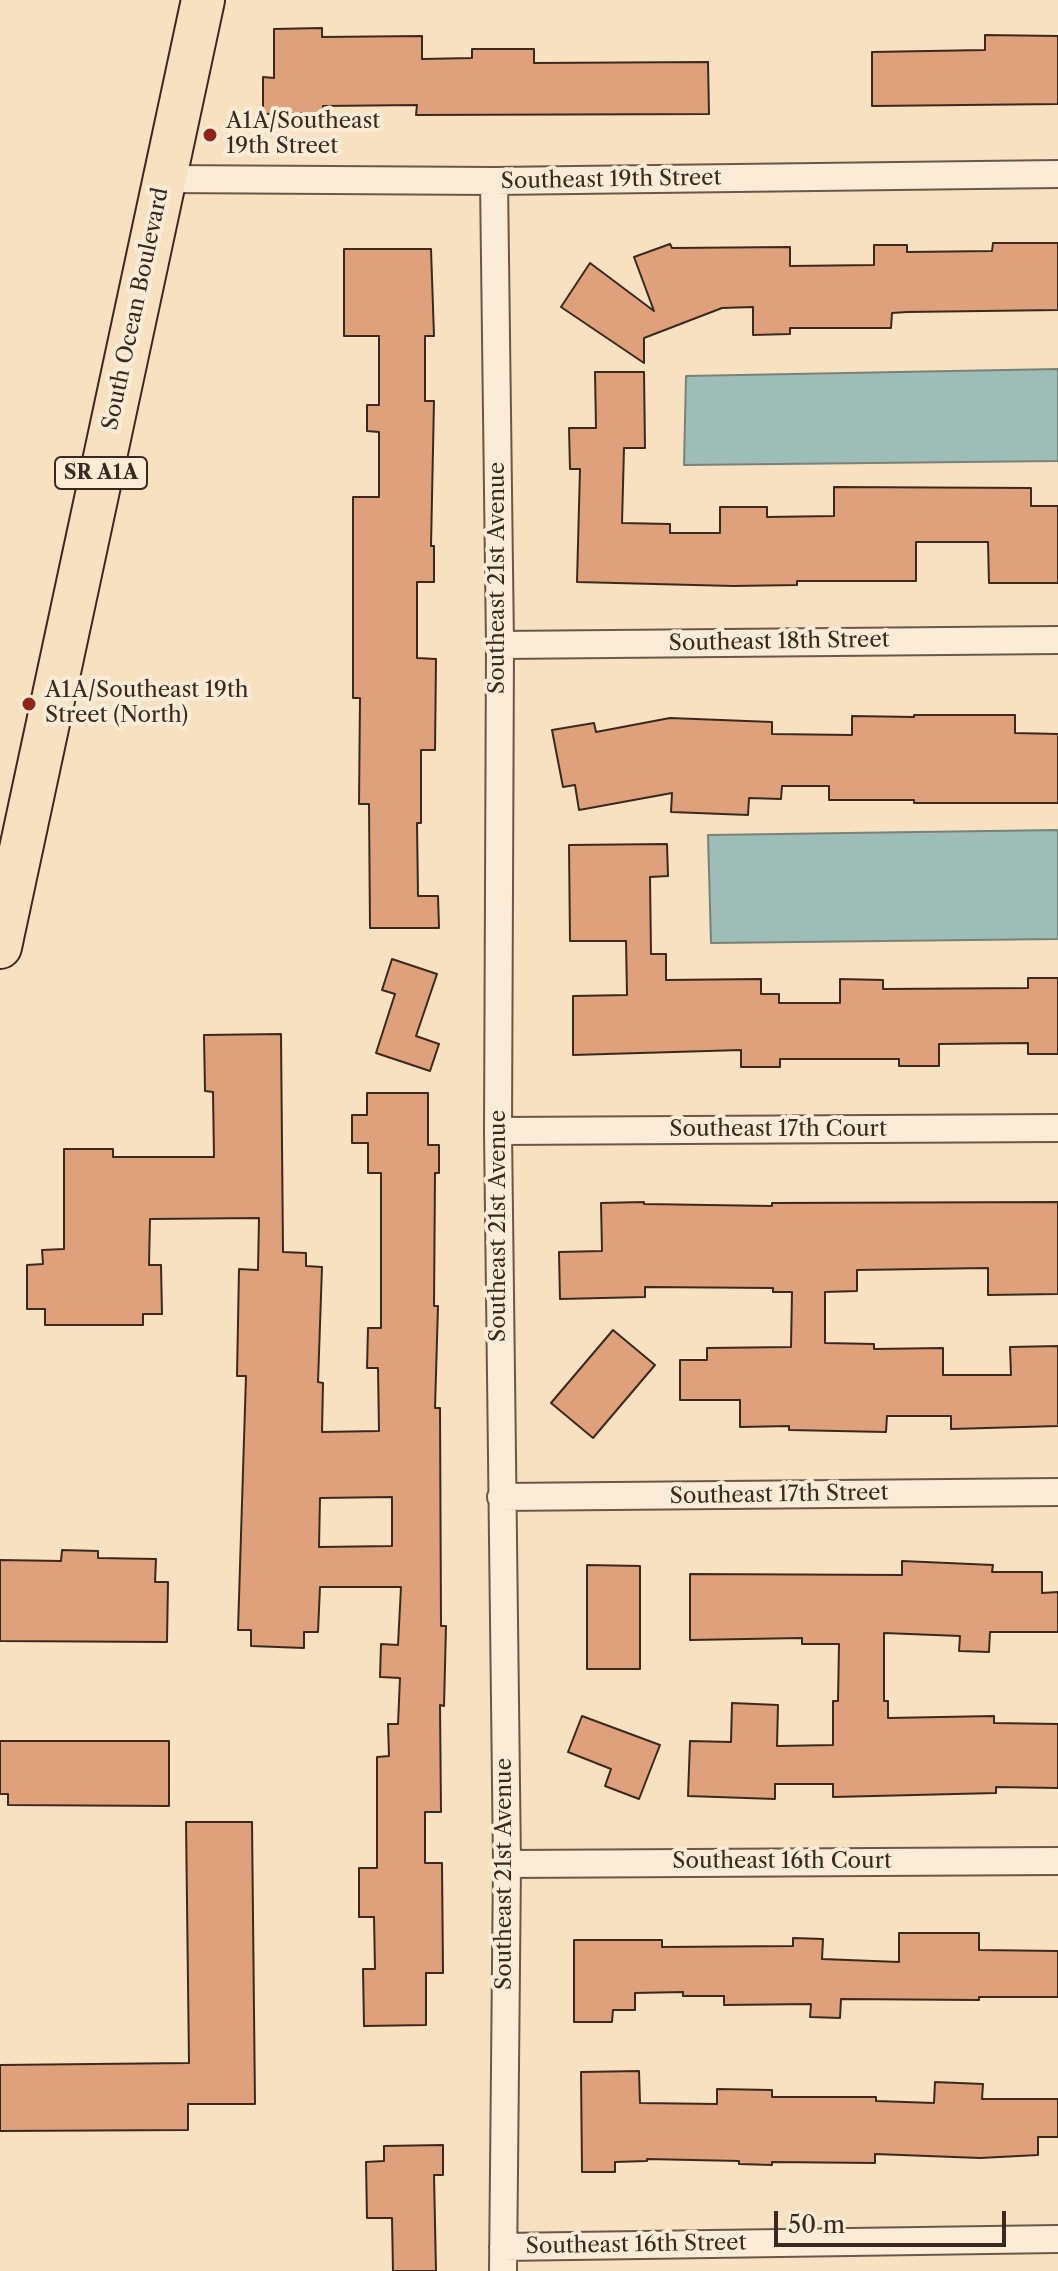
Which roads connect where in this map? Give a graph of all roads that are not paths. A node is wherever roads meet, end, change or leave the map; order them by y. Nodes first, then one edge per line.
1 (203, 0) edge
2 (1058, 174) edge
3 (164, 179) junction
4 (494, 181) junction
5 (1058, 640) edge
6 (500, 645) junction
7 (0, 947) edge
8 (1058, 1128) edge
9 (498, 1131) junction
10 (1058, 1492) edge
11 (501, 1497) junction
12 (1058, 1861) edge
13 (507, 1864) junction
14 (1058, 2239) edge
15 (503, 2259) edge

1 - 3 main road, South Ocean Boulevard / SR A1A
2 - 4 street, Southeast 19th Street
3 - 4 street, Southeast 19th Street
3 - 7 main road, South Ocean Boulevard / SR A1A
4 - 6 street, Southeast 21st Avenue
5 - 6 street, Southeast 18th Street
6 - 9 street, Southeast 21st Avenue
8 - 9 street, Southeast 17th Court
9 - 11 street, Southeast 21st Avenue
10 - 11 street, Southeast 17th Street
11 - 13 street, Southeast 21st Avenue
12 - 13 street, Southeast 16th Court
13 - 15 street, Southeast 21st Avenue
14 - 15 street, Southeast 16th Street

